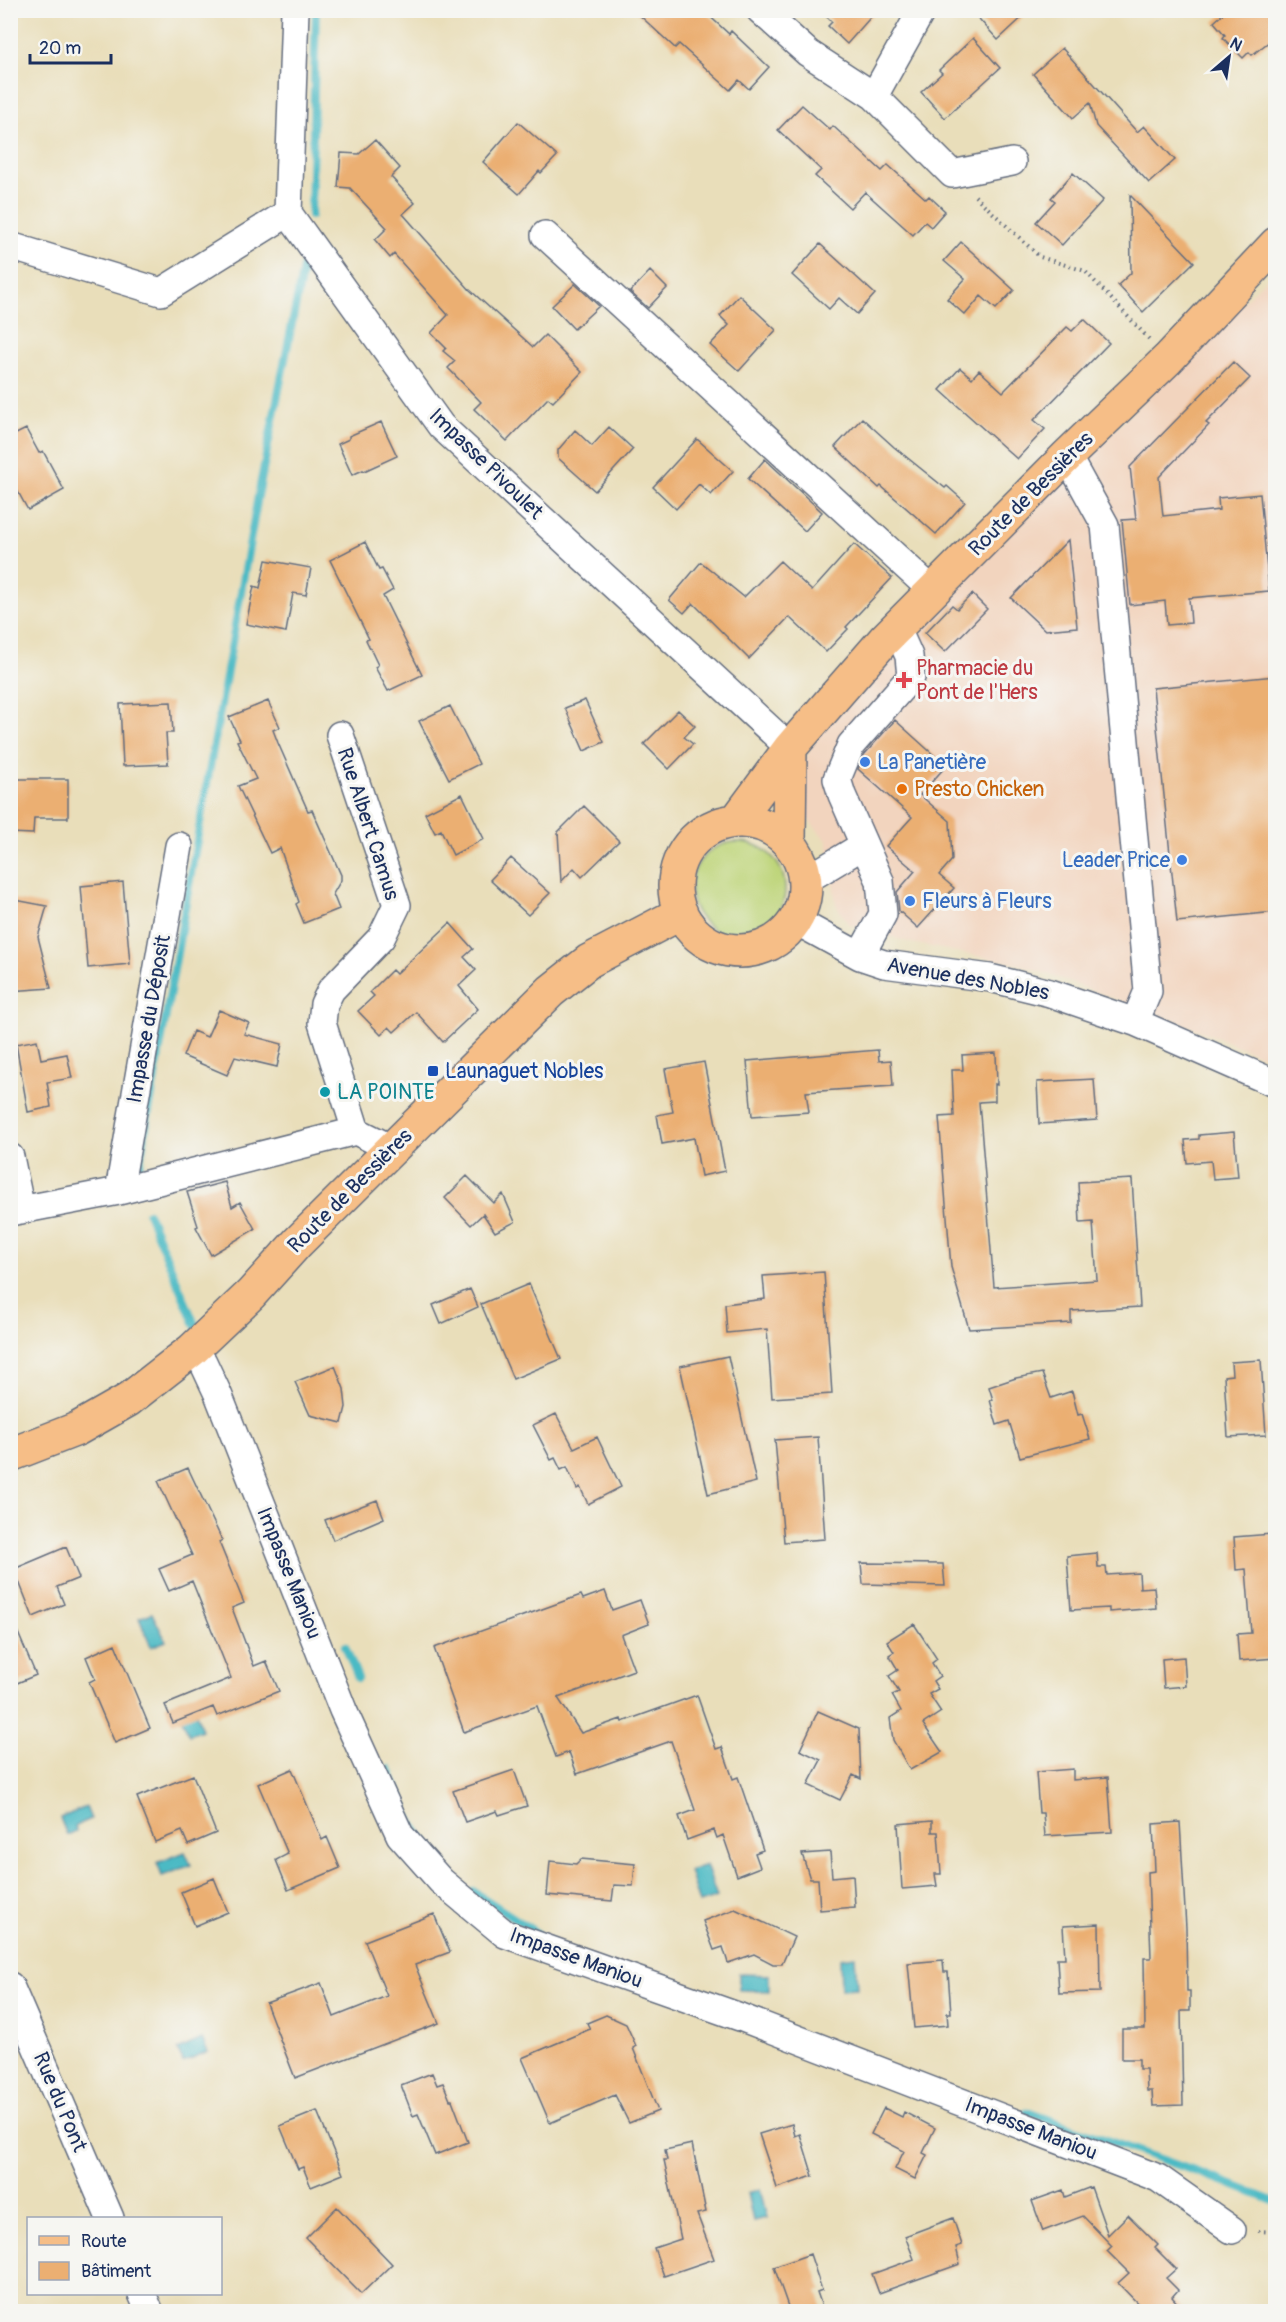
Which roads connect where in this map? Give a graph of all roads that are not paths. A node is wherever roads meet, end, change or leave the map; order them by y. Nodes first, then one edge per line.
1 (295, 10) edge
2 (760, 10) edge
3 (922, 10) edge
4 (874, 96) junction
5 (1012, 162) dead end
6 (288, 213) junction
7 (544, 235) dead end
8 (1275, 244) edge
9 (10, 246) edge
10 (1067, 456) junction
11 (934, 592) junction
12 (897, 629) junction
13 (340, 735) dead end
14 (790, 748) junction
15 (736, 821) junction
16 (789, 843) junction
17 (864, 845) junction
18 (179, 846) dead end
19 (806, 880) junction
20 (681, 913) junction
21 (796, 921) junction
22 (860, 956) junction
23 (1135, 1022) junction
24 (1275, 1084) edge
25 (356, 1131) junction
26 (392, 1149) junction
27 (10, 1157) edge
28 (119, 1191) junction
29 (16, 1211) edge
30 (192, 1350) junction
31 (10, 1455) edge
32 (10, 1986) edge
33 (110, 2217) edge
34 (1232, 2230) dead end
35 (142, 2295) edge
36 (150, 2312) edge

1 - 6 street
2 - 4 street
3 - 4 street
4 - 5 street
6 - 9 street
6 - 14 street, Impasse Pivoulet
7 - 11 street
8 - 10 main road, Route de Bessières
10 - 11 main road, Route de Bessières
10 - 23 street
11 - 12 main road, Route de Bessières
12 - 14 main road, Route de Bessières
12 - 17 street
13 - 25 street, Rue Albert Camus
14 - 15 main road, Route de Bessières
14 - 16 main road
15 - 16 main road
15 - 20 main road
16 - 19 main road
17 - 19 street
17 - 22 street
18 - 28 street, Impasse du Déposit
19 - 21 main road
20 - 21 main road
20 - 26 main road, Route de Bessières
21 - 22 street, Avenue des Nobles
22 - 23 street, Avenue des Nobles
23 - 24 street, Avenue des Nobles
25 - 26 street
25 - 28 street
26 - 30 main road, Route de Bessières
27 - 29 street
28 - 29 street
30 - 31 main road, Route de Bessières
30 - 34 street, Impasse Maniou
32 - 33 street, Rue du Pont
35 - 36 street

